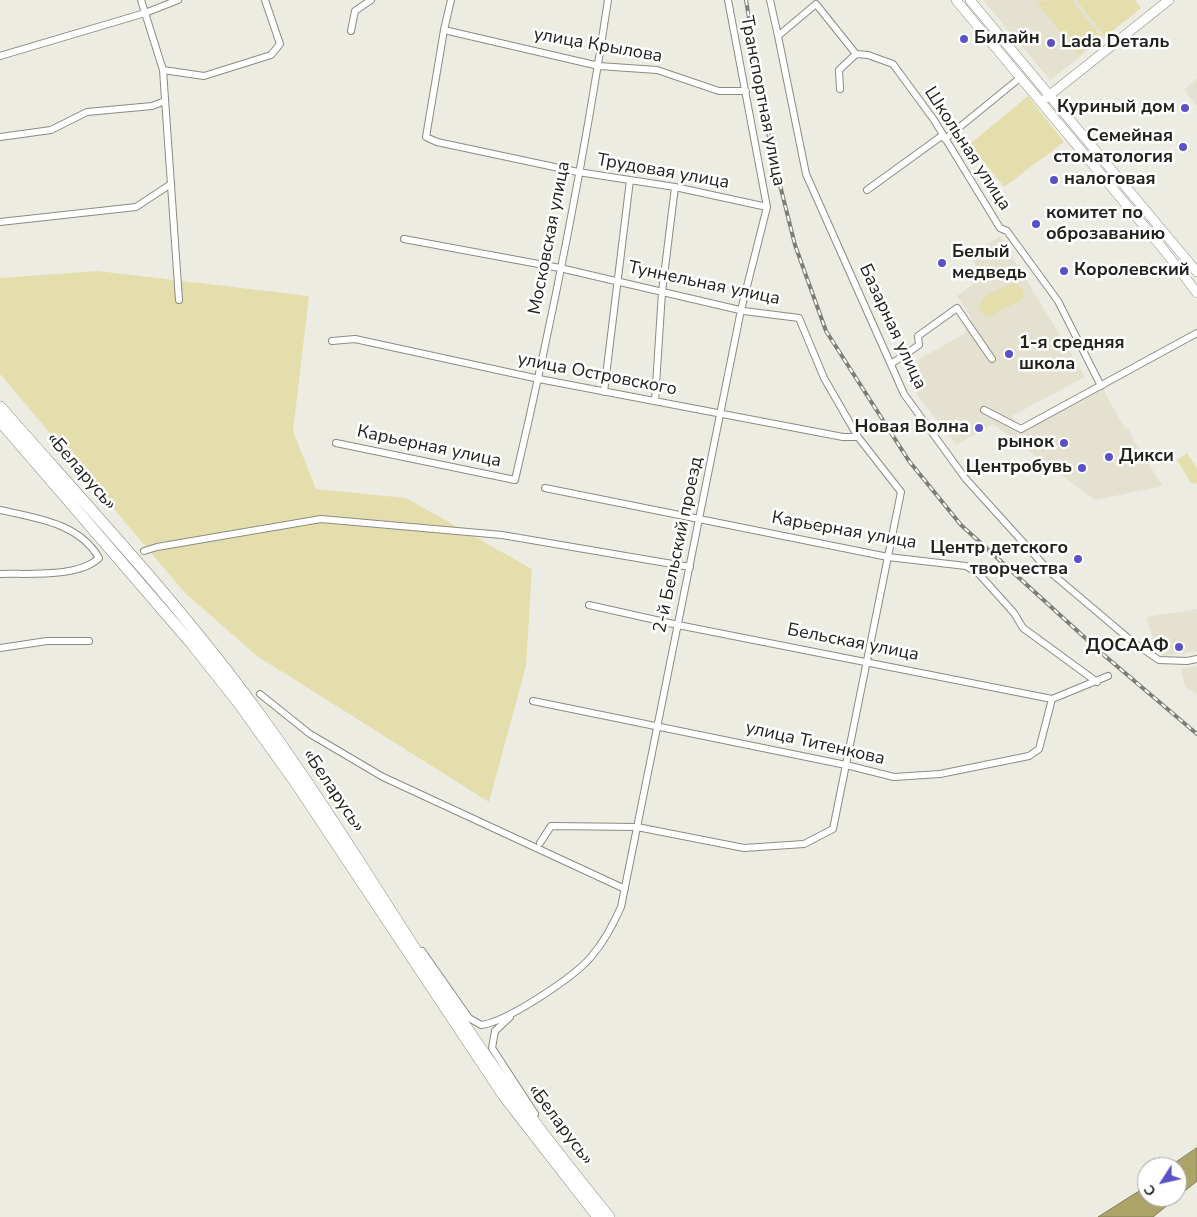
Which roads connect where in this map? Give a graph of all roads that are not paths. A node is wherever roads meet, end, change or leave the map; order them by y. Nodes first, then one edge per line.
1 (141, 0) edge
2 (178, 0) edge
3 (265, 0) edge
4 (371, 0) edge
5 (451, 0) edge
6 (608, 0) edge
7 (728, 0) edge
8 (770, 0) edge
9 (956, 0) edge
10 (970, 0) edge
11 (1169, 0) edge
12 (145, 13) junction
13 (351, 30) dead end
14 (444, 30) junction
15 (778, 36) junction
16 (856, 54) junction
17 (0, 56) edge
18 (598, 66) junction
19 (163, 70) junction
20 (1021, 77) junction
21 (840, 89) dead end
22 (746, 91) junction
23 (1049, 95) junction
24 (165, 101) junction
25 (1041, 102) junction
26 (0, 136) edge
27 (944, 137) junction
28 (578, 172) junction
29 (630, 180) junction
30 (171, 184) junction
31 (675, 187) junction
32 (867, 190) dead end
33 (767, 207) junction
34 (0, 222) edge
35 (404, 239) dead end
36 (560, 268) junction
37 (1197, 272) edge
38 (617, 281) junction
39 (662, 292) junction
40 (1197, 293) edge
41 (179, 300) dead end
42 (741, 310) junction
43 (1197, 333) edge
44 (332, 341) dead end
45 (992, 358) dead end
46 (891, 364) junction
47 (539, 380) junction
48 (1101, 386) junction
49 (604, 392) junction
50 (655, 401) junction
51 (0, 407) edge
52 (984, 410) dead end
53 (721, 414) junction
54 (0, 421) edge
55 (858, 437) junction
56 (336, 443) dead end
57 (515, 480) joint
58 (544, 488) dead end
59 (0, 510) edge
60 (700, 520) junction
61 (144, 552) dead end
62 (888, 557) junction
63 (690, 567) junction
64 (0, 574) edge
65 (589, 605) dead end
66 (678, 625) junction
67 (89, 641) dead end
68 (0, 648) edge
69 (1197, 659) edge
70 (867, 661) junction
71 (1108, 676) dead end
72 (1096, 682) junction
73 (260, 694) dead end
74 (1052, 698) junction
75 (533, 701) dead end
76 (658, 725) junction
77 (846, 764) junction
78 (637, 827) junction
79 (540, 843) dead end
80 (625, 889) junction
81 (382, 894) junction
82 (521, 1008) junction
83 (564, 1162) junction
84 (598, 1217) edge
85 (609, 1217) edge

1 - 12 street
2 - 12 street
3 - 19 street
4 - 13 street
5 - 14 street, Трудовая улица
6 - 18 street, Московская улица
7 - 22 street, Транспортная улица
8 - 15 street, Базарная улица
9 - 20 main road
10 - 23 main road
11 - 23 main road
12 - 17 street
12 - 19 street
14 - 18 street, улица Крылова
14 - 28 street, Трудовая улица
15 - 16 street
15 - 46 street, Базарная улица
16 - 21 street
16 - 27 street, Школьная улица
18 - 22 street, улица Крылова
18 - 28 street, Московская улица
19 - 24 street
20 - 25 main road
20 - 27 street
22 - 33 street, Транспортная улица
23 - 25 main road
23 - 37 main road
24 - 26 street
24 - 30 street
25 - 40 main road
27 - 32 street
27 - 48 street, Школьная улица
28 - 29 street, Трудовая улица
28 - 36 street, Московская улица
29 - 31 street, Трудовая улица
29 - 38 street
30 - 34 street
30 - 41 street
31 - 33 street, Трудовая улица
31 - 39 street
33 - 42 street, 2-й Бельский проезд
35 - 36 street, Туннельная улица
36 - 38 street, Туннельная улица
36 - 47 street, Московская улица
38 - 39 street, Туннельная улица
38 - 49 street
39 - 42 street, Туннельная улица
39 - 50 street
42 - 53 street, 2-й Бельский проезд
42 - 55 street, Туннельная улица
43 - 48 street
44 - 47 street, улица Островского
45 - 46 street
46 - 69 street, Базарная улица
47 - 49 street, улица Островского
47 - 57 street, Московская улица
48 - 52 street
49 - 50 street, улица Островского
50 - 53 street, улица Островского
51 - 81 highway, «Беларусь»
53 - 55 street, улица Островского
53 - 60 street, 2-й Бельский проезд
54 - 84 highway, «Беларусь»
55 - 62 street, Туннельная улица
56 - 57 street, Карьерная улица
58 - 60 street, Карьерная улица
59 - 64 street
60 - 62 street, Карьерная улица
60 - 63 street, 2-й Бельский проезд
61 - 63 street
62 - 70 street
62 - 72 street, Карьерная улица
63 - 66 street, 2-й Бельский проезд
65 - 66 street, Бельская улица
66 - 70 street, Бельская улица
66 - 76 street, 2-й Бельский проезд
67 - 68 street
70 - 74 street, Бельская улица
70 - 77 street
71 - 72 street
72 - 74 street
73 - 80 street
74 - 77 street, улица Титенкова
75 - 76 street, улица Титенкова
76 - 77 street, улица Титенкова
76 - 78 street, 2-й Бельский проезд
77 - 78 street
78 - 79 street
78 - 80 street, 2-й Бельский проезд
80 - 82 street, 2-й Бельский проезд
81 - 82 street
81 - 83 highway, «Беларусь»
82 - 83 street
83 - 85 highway, «Беларусь»

